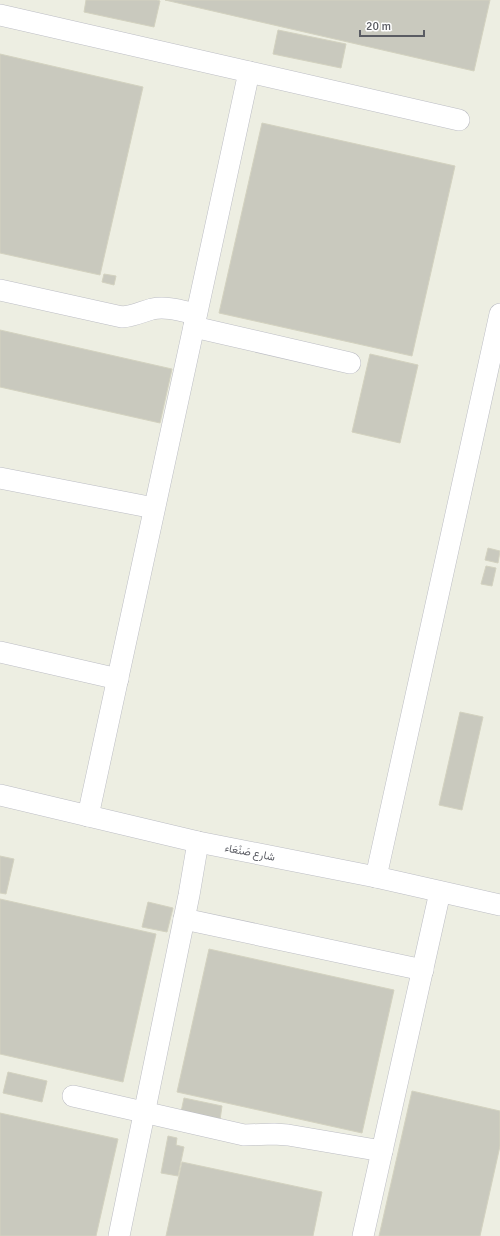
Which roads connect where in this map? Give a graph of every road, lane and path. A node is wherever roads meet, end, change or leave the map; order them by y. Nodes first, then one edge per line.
1 (0, 15) edge
2 (249, 72) junction
3 (459, 120) dead end
4 (0, 290) edge
5 (500, 314) edge
6 (195, 320) junction
7 (350, 363) dead end
8 (0, 478) edge
9 (154, 508) junction
10 (0, 652) edge
11 (118, 678) junction
12 (0, 796) edge
13 (88, 816) junction
14 (198, 842) junction
15 (376, 877) junction
16 (440, 892) junction
17 (500, 905) edge
18 (184, 919) junction
19 (423, 970) junction
20 (73, 1096) dead end
21 (144, 1112) junction
22 (382, 1152) junction
23 (119, 1236) edge
24 (363, 1236) edge

1 - 2 street
2 - 3 street
2 - 6 street
4 - 6 street
5 - 15 street
6 - 7 street
6 - 9 street
8 - 9 street
9 - 11 street
10 - 11 street
11 - 13 street
12 - 13 street, شارع صَنْعَاء
13 - 14 street, شارع صَنْعَاء
14 - 15 street, شارع صَنْعَاء
14 - 18 street
15 - 16 street, شارع صَنْعَاء
16 - 17 street, شارع صَنْعَاء
16 - 19 street
18 - 19 street
18 - 21 street
19 - 22 street
20 - 21 street
21 - 22 street
21 - 23 street
22 - 24 street

